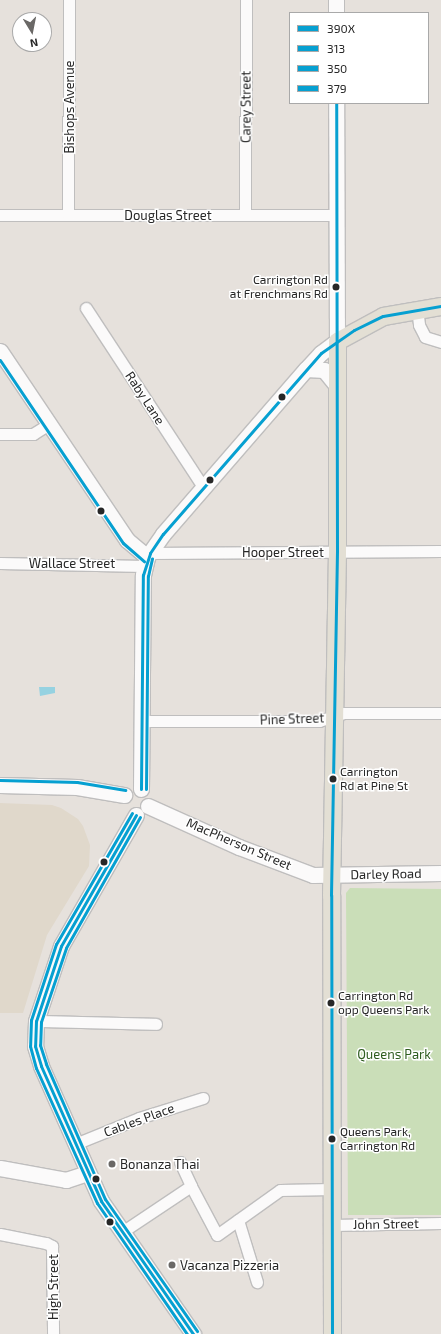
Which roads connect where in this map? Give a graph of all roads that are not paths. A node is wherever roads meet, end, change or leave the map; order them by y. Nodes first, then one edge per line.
1 (69, 0) edge
2 (246, 0) edge
3 (336, 0) edge
4 (336, 12) edge
5 (336, 104) edge
6 (0, 215) edge
7 (68, 215) junction
8 (245, 215) junction
9 (336, 215) junction
10 (441, 306) edge
11 (86, 308) dead end
12 (418, 308) junction
13 (337, 341) junction
14 (441, 342) edge
15 (0, 352) edge
16 (306, 369) junction
17 (338, 387) junction
18 (49, 424) junction
19 (0, 434) edge
20 (204, 488) junction
21 (337, 551) junction
22 (441, 551) edge
23 (147, 559) junction
24 (0, 563) edge
25 (441, 713) edge
26 (334, 717) junction
27 (143, 721) junction
28 (0, 785) edge
29 (141, 790) junction
30 (124, 795) junction
31 (148, 806) junction
32 (136, 815) junction
33 (441, 873) edge
34 (331, 875) junction
35 (36, 1020) junction
36 (156, 1024) dead end
37 (203, 1098) dead end
38 (75, 1144) junction
39 (180, 1162) dead end
40 (0, 1168) edge
41 (88, 1173) junction
42 (191, 1186) junction
43 (332, 1189) junction
44 (238, 1220) junction
45 (441, 1223) edge
46 (332, 1225) junction
47 (122, 1232) junction
48 (0, 1234) edge
49 (256, 1282) dead end
50 (53, 1334) edge
51 (193, 1334) edge
52 (332, 1334) edge

1 - 7 street, Bishops Avenue
2 - 8 street, Carey Street
3 - 4 street
5 - 9 street
6 - 7 street, Douglas Street
7 - 8 street, Douglas Street
8 - 9 street, Douglas Street
9 - 13 street
10 - 12 main road
11 - 20 street, Raby Lane
12 - 13 main road
12 - 14 street
13 - 16 street
13 - 17 main road
15 - 18 street
16 - 17 street
16 - 20 street
17 - 21 main road
18 - 19 street
18 - 23 street
20 - 23 street
21 - 22 street, Hooper Street
21 - 23 street, Hooper Street
21 - 26 main road
23 - 24 street, Wallace Street
23 - 27 street
25 - 26 street, Pine Street
26 - 27 street, Pine Street
26 - 34 main road
27 - 29 street
28 - 30 street
29 - 30 street
29 - 31 street
30 - 32 street
31 - 32 street
31 - 34 street, MacPherson Street
32 - 35 street
33 - 34 street, Darley Road
34 - 43 main road
35 - 36 street
35 - 38 street
37 - 38 street, Cables Place
38 - 41 street
39 - 42 street
40 - 41 street
41 - 47 street
42 - 44 street
42 - 47 street
43 - 44 street
43 - 46 main road
44 - 49 street
45 - 46 street, John Street
46 - 52 main road
47 - 51 street
48 - 50 street, High Street

